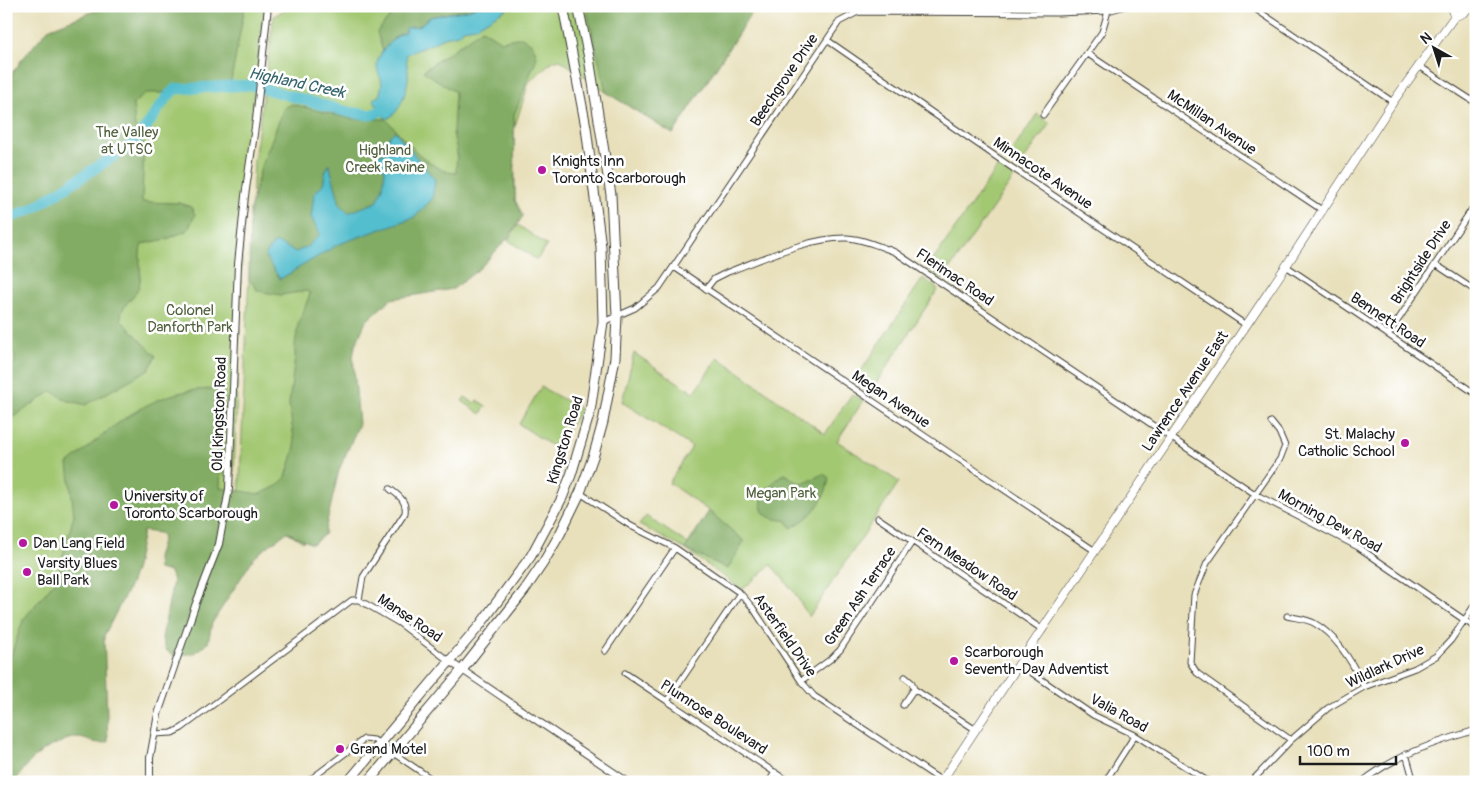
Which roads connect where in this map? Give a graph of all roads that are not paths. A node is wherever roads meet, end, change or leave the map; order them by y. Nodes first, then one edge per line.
1 (268, 6) edge
2 (563, 6) edge
3 (578, 6) edge
4 (1125, 6) edge
5 (1251, 6) edge
6 (1453, 6) edge
7 (1469, 6) edge
8 (1108, 11) junction
9 (1454, 17) junction
10 (826, 40) junction
11 (1088, 54) junction
12 (1419, 66) junction
13 (1393, 102) junction
14 (1476, 104) edge
15 (1043, 115) dead end
16 (1476, 203) edge
17 (1322, 210) junction
18 (1435, 264) junction
19 (674, 266) junction
20 (1286, 266) junction
21 (706, 289) junction
22 (1476, 291) edge
23 (617, 316) junction
24 (604, 322) junction
25 (1246, 325) junction
26 (1388, 335) junction
27 (1476, 394) edge
28 (1271, 422) dead end
29 (1170, 438) junction
30 (390, 489) dead end
31 (580, 493) junction
32 (1255, 494) junction
33 (878, 518) dead end
34 (912, 542) junction
35 (675, 548) junction
36 (1095, 552) junction
37 (740, 593) junction
38 (359, 600) junction
39 (1476, 603) edge
40 (1287, 616) dead end
41 (1465, 620) junction
42 (1476, 628) edge
43 (1042, 630) junction
44 (604, 651) dead end
45 (449, 661) junction
46 (1018, 664) junction
47 (462, 670) junction
48 (625, 673) dead end
49 (905, 677) dead end
50 (801, 681) junction
51 (1364, 687) junction
52 (914, 689) junction
53 (667, 701) junction
54 (903, 705) dead end
55 (976, 730) junction
56 (1476, 730) edge
57 (154, 734) junction
58 (1135, 735) junction
59 (1291, 740) junction
60 (379, 744) junction
61 (392, 753) junction
62 (1406, 754) junction
63 (775, 772) junction
64 (942, 781) edge
65 (150, 782) edge
66 (306, 782) edge
67 (348, 782) edge
68 (368, 782) edge
69 (436, 782) edge
70 (628, 782) edge
71 (769, 782) edge
72 (790, 782) edge
73 (1105, 782) edge
74 (1209, 782) edge
75 (1251, 782) edge
76 (1362, 782) edge
77 (1414, 782) edge

1 - 57 street, Old Kingston Road
2 - 24 main road, Kingston Road
3 - 23 main road, Kingston Road
4 - 8 street, Beechgrove Drive
5 - 13 street
6 - 9 main road
7 - 9 main road, Lawrence Avenue East
8 - 10 street, Beechgrove Drive
8 - 11 street
9 - 12 main road, Lawrence Avenue East
10 - 19 street, Beechgrove Drive
10 - 25 street, Minnacote Avenue
11 - 15 street
11 - 17 street, McMillan Avenue
12 - 13 main road, Lawrence Avenue East
12 - 14 street
13 - 17 main road, Lawrence Avenue East
16 - 18 street, Brightside Drive
17 - 20 main road, Lawrence Avenue East
18 - 22 street
18 - 26 street, Brightside Drive
19 - 21 street, Megan Avenue
19 - 23 street, Beechgrove Drive
20 - 25 main road, Lawrence Avenue East
20 - 26 street, Bennett Road
21 - 29 street, Flerimac Road
21 - 36 street, Megan Avenue
23 - 24 street, Beechgrove Drive
23 - 31 main road, Kingston Road
24 - 45 main road, Kingston Road
25 - 29 main road, Lawrence Avenue East
26 - 27 street, Bennett Road
28 - 32 street
29 - 32 street, Morning Dew Road
29 - 36 main road, Lawrence Avenue East
30 - 38 street
31 - 35 street, Asterfield Drive
31 - 47 main road, Kingston Road
32 - 41 street, Morning Dew Road
32 - 59 street
33 - 34 street, Fern Meadow Road
34 - 43 street, Fern Meadow Road
34 - 50 street, Green Ash Terrace
35 - 37 street, Asterfield Drive
35 - 44 street
36 - 43 main road, Lawrence Avenue East
37 - 50 street, Asterfield Drive
37 - 53 street
38 - 45 street, Manse Road
38 - 57 street, Manse Road
39 - 41 street, Wildlark Drive
40 - 51 street
41 - 42 street, Morning Dew Road
41 - 51 street, Wildlark Drive
43 - 46 main road, Lawrence Avenue East
45 - 47 street, Manse Road
45 - 60 main road, Kingston Road
46 - 55 main road, Lawrence Avenue East
46 - 58 street, Valia Road
47 - 61 main road, Kingston Road
47 - 70 street, Manse Road
48 - 53 street, Plumrose Boulevard
49 - 52 street
50 - 64 street, Asterfield Drive
51 - 59 street, Wildlark Drive
52 - 54 street
52 - 55 street
53 - 63 street, Plumrose Boulevard
55 - 64 main road, Lawrence Avenue East
56 - 62 street
57 - 65 street, Old Kingston Road
58 - 73 street
58 - 74 street, Valia Road
59 - 75 street, Wildlark Drive
60 - 61 street
60 - 66 street
60 - 67 main road, Kingston Road
61 - 68 main road, Kingston Road
61 - 69 street
62 - 76 street
62 - 77 street
63 - 71 street
63 - 72 street, Plumrose Boulevard

